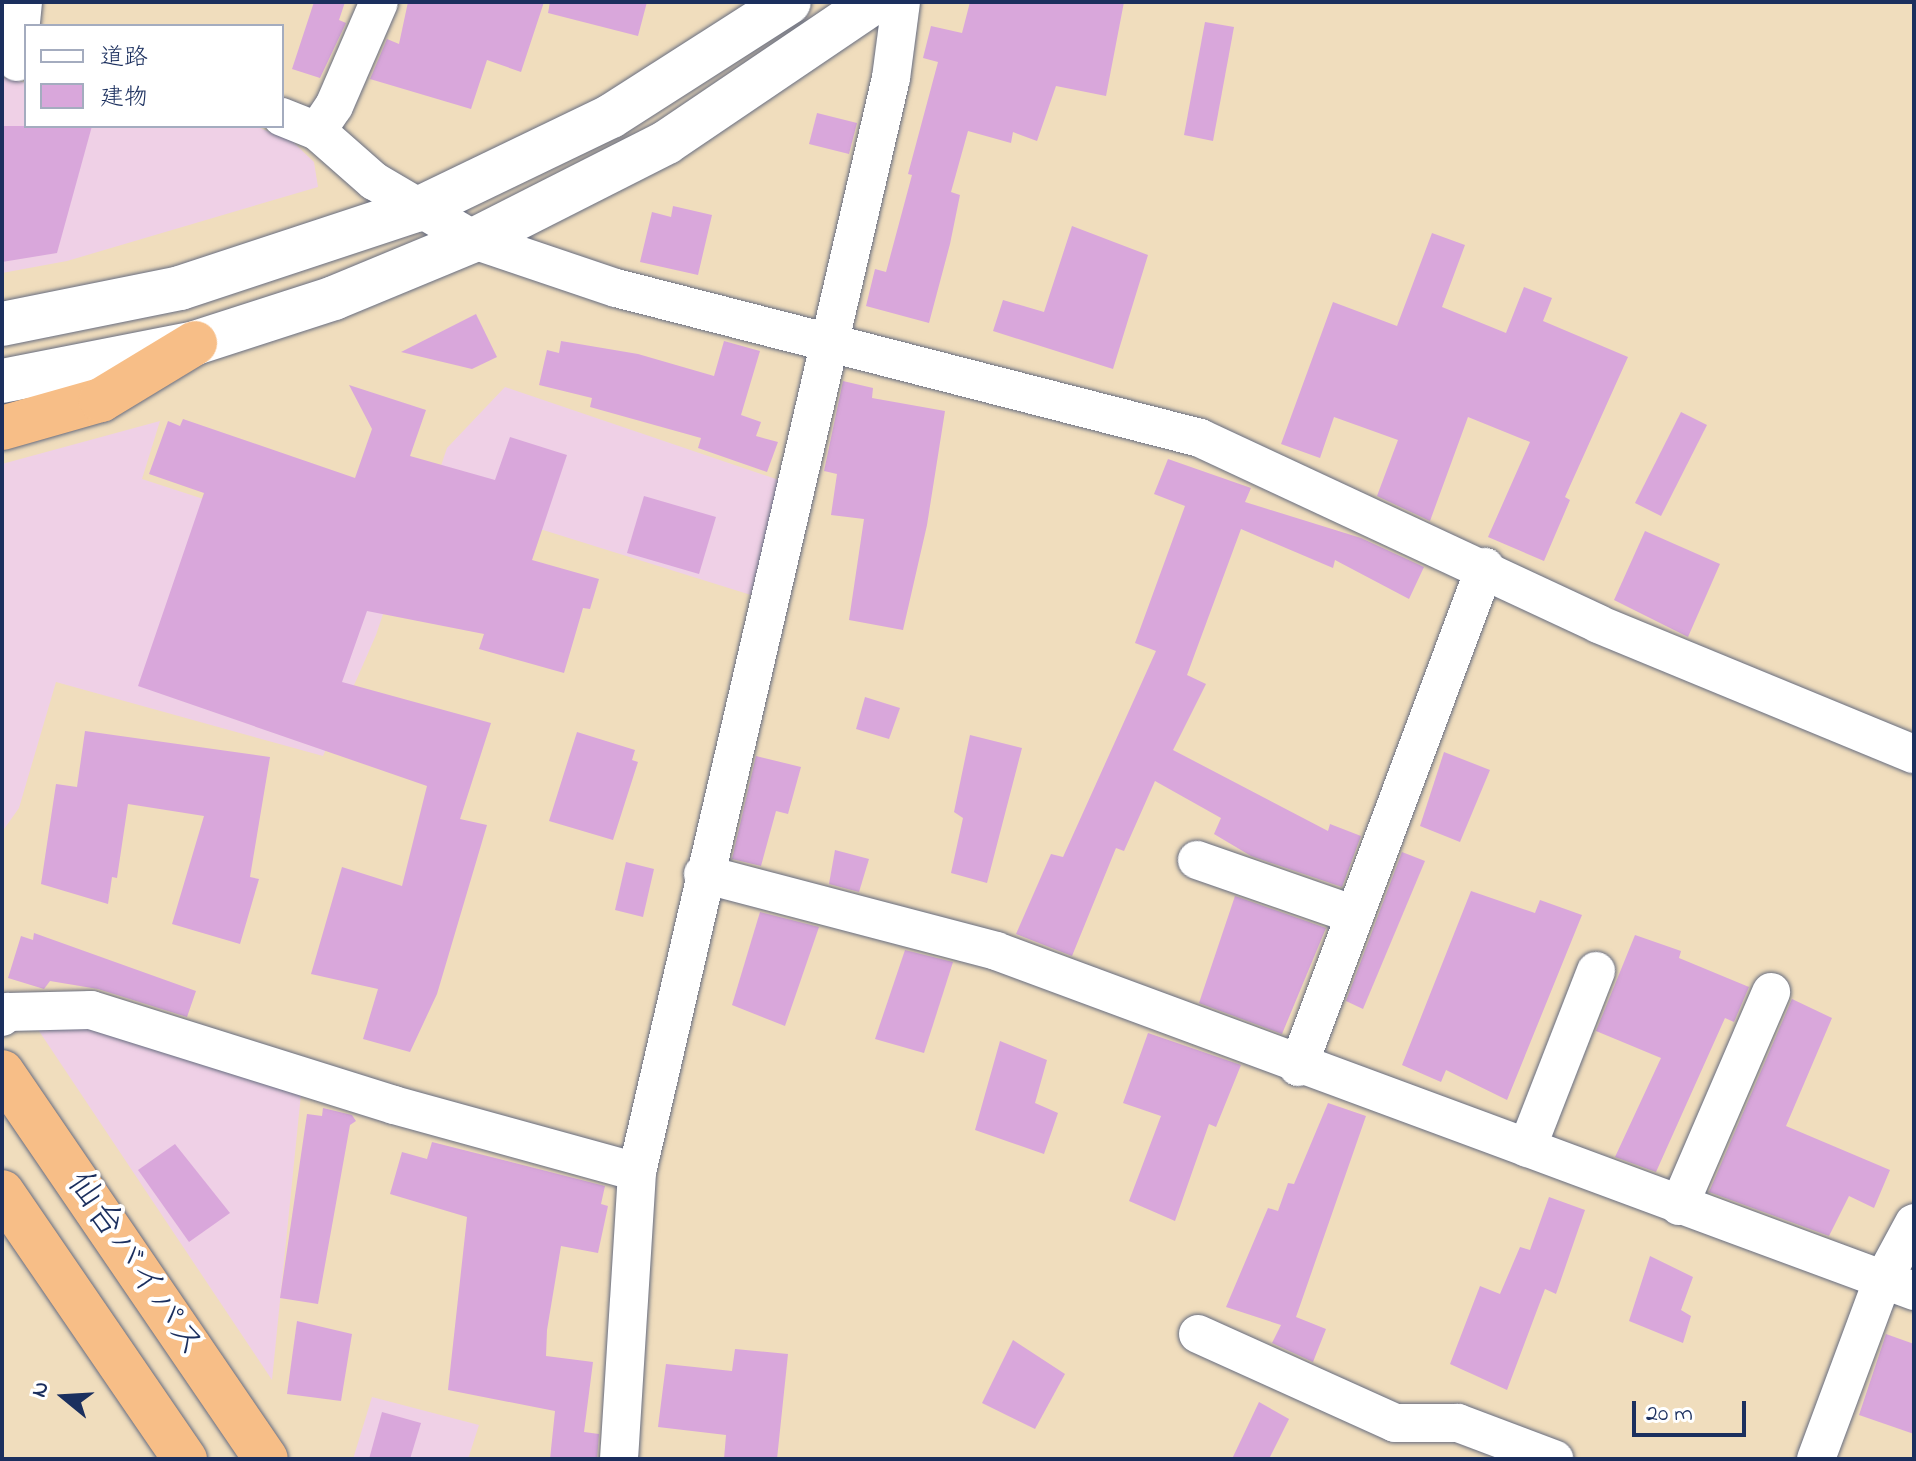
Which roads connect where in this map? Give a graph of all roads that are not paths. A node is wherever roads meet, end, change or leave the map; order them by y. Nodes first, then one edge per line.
1 (23, 2) edge
2 (379, 2) edge
3 (789, 2) edge
4 (874, 2) edge
5 (901, 2) edge
6 (15, 61) edge
7 (284, 118) edge
8 (317, 131) junction
9 (416, 210) junction
10 (474, 240) junction
11 (2, 324) edge
12 (827, 341) junction
13 (195, 343) junction
14 (2, 381) edge
15 (2, 428) edge
16 (1485, 567) junction
17 (1914, 754) edge
18 (1197, 860) dead end
19 (703, 874) junction
20 (1355, 915) junction
21 (1596, 971) dead end
22 (1771, 992) dead end
23 (2, 1017) edge
24 (1298, 1067) junction
25 (2, 1072) edge
26 (1527, 1148) junction
27 (637, 1172) junction
28 (4, 1201) edge
29 (1679, 1206) junction
30 (1914, 1223) edge
31 (1898, 1287) edge
32 (1198, 1334) dead end
33 (185, 1459) edge
34 (266, 1459) edge
35 (619, 1459) edge
36 (1554, 1459) edge
37 (1816, 1459) edge

1 - 6 street
2 - 8 street
3 - 9 street
4 - 10 street
5 - 12 street
7 - 8 street
8 - 9 street
9 - 10 street
9 - 11 street
10 - 12 street
10 - 13 street
12 - 16 street
12 - 19 street
13 - 14 street
13 - 15 highway
16 - 17 street
16 - 20 street
18 - 20 street
19 - 24 street
19 - 27 street
20 - 24 street
21 - 26 street
22 - 29 street
23 - 27 street
24 - 26 street
25 - 34 highway, 仙台バイパス
26 - 29 street
27 - 35 street
28 - 33 highway, 仙台バイパス
29 - 31 street
30 - 31 street
31 - 37 street
32 - 36 street

